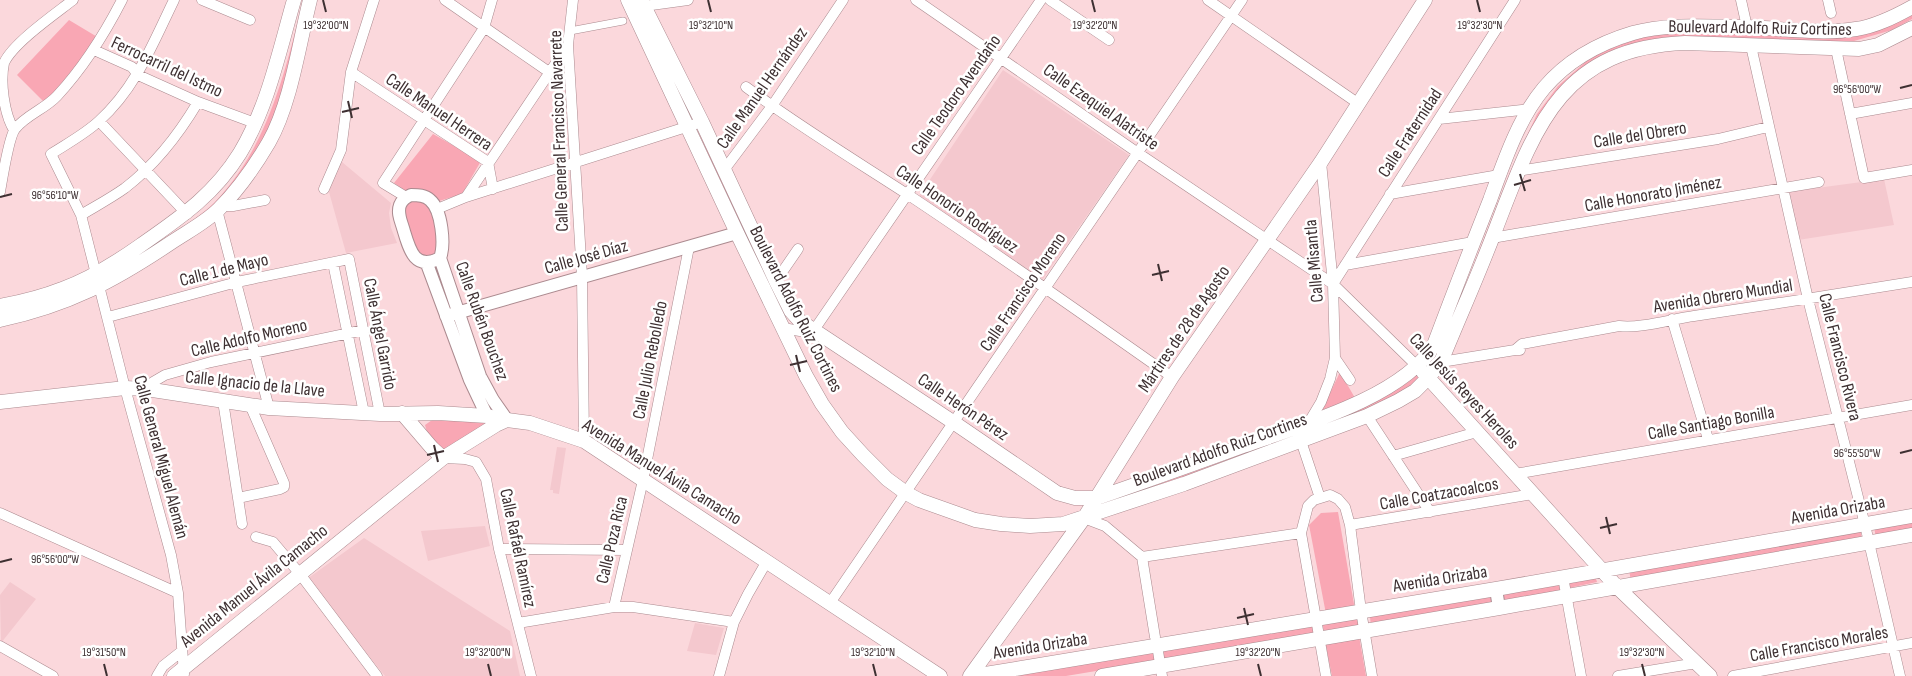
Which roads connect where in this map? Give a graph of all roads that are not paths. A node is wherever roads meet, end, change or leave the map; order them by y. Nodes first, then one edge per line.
1 (73, 0) edge
2 (122, 0) edge
3 (174, 0) edge
4 (202, 0) edge
5 (294, 0) edge
6 (310, 0) edge
7 (374, 0) edge
8 (445, 0) edge
9 (492, 0) edge
10 (573, 0) edge
11 (628, 0) edge
12 (688, 0) edge
13 (843, 0) edge
14 (916, 0) edge
15 (1041, 0) edge
16 (1050, 0) edge
17 (1208, 0) edge
18 (1242, 0) edge
19 (1425, 0) edge
20 (1515, 0) edge
21 (1741, 0) edge
22 (1828, 0) edge
23 (643, 3) edge
24 (1912, 8) edge
25 (1831, 13) dead end
26 (1231, 16) junction
27 (250, 20) dead end
28 (624, 21) dead end
29 (484, 28) junction
30 (1747, 28) junction
31 (1912, 28) edge
32 (570, 31) junction
33 (1110, 40) dead end
34 (568, 45) junction
35 (1751, 46) junction
36 (1836, 49) junction
37 (94, 50) junction
38 (1002, 58) junction
39 (352, 72) junction
40 (549, 72) junction
41 (138, 75) junction
42 (746, 87) dead end
43 (198, 102) junction
44 (1912, 103) edge
45 (1359, 104) junction
46 (772, 106) junction
47 (1530, 109) junction
48 (1850, 114) junction
49 (1439, 119) junction
50 (99, 121) junction
51 (425, 121) junction
52 (702, 122) junction
53 (255, 123) junction
54 (688, 126) junction
55 (1768, 127) junction
56 (14, 130) junction
57 (1138, 153) junction
58 (575, 161) junction
59 (488, 162) junction
60 (1321, 162) junction
61 (145, 170) junction
62 (724, 170) junction
63 (1912, 170) edge
64 (1518, 171) junction
65 (1499, 175) junction
66 (1819, 182) dead end
67 (324, 189) dead end
68 (493, 189) junction
69 (1782, 189) junction
70 (0, 192) edge
71 (907, 194) junction
72 (1390, 194) junction
73 (406, 197) junction
74 (466, 197) junction
75 (265, 200) dead end
76 (219, 208) junction
77 (437, 209) junction
78 (187, 214) junction
79 (81, 215) junction
80 (737, 233) junction
81 (1492, 238) junction
82 (1268, 239) junction
83 (1473, 242) junction
84 (688, 247) junction
85 (798, 249) dead end
86 (440, 258) junction
87 (349, 259) joint
88 (333, 263) junction
89 (427, 264) junction
90 (1345, 265) junction
91 (96, 273) junction
92 (582, 276) junction
93 (776, 281) junction
94 (237, 282) junction
95 (1912, 282) edge
96 (1333, 284) junction
97 (100, 286) junction
98 (1046, 288) junction
99 (1808, 299) junction
100 (0, 306) edge
101 (452, 314) junction
102 (108, 317) junction
103 (1672, 319) junction
104 (0, 320) edge
105 (783, 328) junction
106 (364, 330) junction
107 (814, 330) junction
108 (348, 333) junction
109 (255, 353) junction
110 (1335, 358) junction
111 (1441, 362) junction
112 (1418, 366) junction
113 (370, 367) junction
114 (354, 369) junction
115 (1172, 377) junction
116 (1428, 378) junction
117 (1350, 380) dead end
118 (125, 388) junction
119 (146, 389) junction
120 (223, 401) junction
121 (0, 402) edge
122 (250, 405) junction
123 (1912, 405) edge
124 (269, 408) junction
125 (364, 413) junction
126 (402, 413) junction
127 (438, 413) junction
128 (380, 414) junction
129 (487, 416) junction
130 (1367, 416) junction
131 (1838, 418) junction
132 (507, 420) junction
133 (953, 422) junction
134 (1309, 422) junction
135 (1477, 432) junction
136 (422, 436) junction
137 (1708, 439) junction
138 (1301, 441) junction
139 (584, 442) junction
140 (1393, 456) junction
141 (443, 458) junction
142 (1515, 474) junction
143 (643, 480) junction
144 (906, 493) junction
145 (1533, 494) junction
146 (238, 498) junction
147 (1097, 498) junction
148 (1320, 498) junction
149 (1430, 512) junction
150 (0, 513) edge
151 (1912, 516) edge
152 (1084, 518) junction
153 (242, 524) dead end
154 (1350, 525) junction
155 (1865, 525) junction
156 (1301, 533) junction
157 (1912, 535) edge
158 (256, 537) dead end
159 (1869, 542) junction
160 (499, 549) junction
161 (627, 550) junction
162 (1142, 557) junction
163 (767, 561) junction
164 (1601, 569) junction
165 (300, 574) junction
166 (1563, 577) junction
167 (1617, 587) junction
168 (1496, 589) junction
169 (178, 593) junction
170 (1566, 596) junction
171 (830, 603) junction
172 (614, 607) junction
173 (1499, 608) junction
174 (1361, 611) junction
175 (1316, 619) junction
176 (734, 622) junction
177 (518, 623) junction
178 (1364, 630) junction
179 (1320, 638) junction
180 (1156, 641) junction
181 (1912, 643) edge
182 (1894, 646) junction
183 (2, 650) edge
184 (182, 651) junction
185 (1161, 671) edge
186 (1702, 671) edge
187 (39, 672) edge
188 (180, 673) edge
189 (998, 674) edge
190 (53, 676) edge
191 (157, 676) edge
192 (377, 676) edge
193 (531, 676) edge
194 (719, 676) edge
195 (940, 676) edge
196 (971, 676) edge
197 (1102, 676) edge
198 (1326, 676) edge
199 (1372, 676) edge
200 (1581, 676) edge
201 (1618, 676) edge
202 (1732, 676) edge
203 (1900, 676) edge

1 - 56 street
2 - 37 street
3 - 41 street
4 - 27 street
5 - 53 main road
6 - 76 main road
7 - 39 street
8 - 29 street
9 - 29 street
10 - 32 street, Calle General Francisco Navarrete
11 - 54 main road, Boulevard Adolfo Ruiz Cortines
12 - 23 street
13 - 46 street, Calle Manuel Hernández
14 - 38 street, Calle Ezequiel Alatriste
15 - 38 street, Calle Teodoro Avendaño
16 - 33 street
17 - 26 street
18 - 26 street, Calle Francisco Moreno
19 - 45 main road, Mártires de 28 de Agosto
20 - 49 street, Calle Fraternidad
21 - 30 street
22 - 25 street
23 - 52 main road, Boulevard Adolfo Ruiz Cortines
24 - 30 main road, Boulevard Adolfo Ruiz Cortines
26 - 45 street
26 - 57 street, Calle Francisco Moreno
28 - 32 street
29 - 40 street
29 - 51 street
30 - 47 main road, Boulevard Adolfo Ruiz Cortines
31 - 36 main road, Boulevard Adolfo Ruiz Cortines
32 - 34 street, Calle General Francisco Navarrete
34 - 40 street
34 - 58 street, Calle General Francisco Navarrete
35 - 36 main road, Boulevard Adolfo Ruiz Cortines
35 - 55 street, Calle Francisco Rivera
35 - 64 main road, Boulevard Adolfo Ruiz Cortines
36 - 48 street
37 - 41 street, Ferrocarril del Istmo
37 - 56 street
38 - 57 street, Calle Ezequiel Alatriste
38 - 71 street, Calle Teodoro Avendaño
39 - 51 street, Calle Manuel Herrera
39 - 67 street
40 - 59 street
41 - 43 street, Ferrocarril del Istmo
41 - 50 street
42 - 46 street, Calle Honorio Rodríguez
43 - 53 street, Ferrocarril del Istmo
43 - 61 street
44 - 48 street
45 - 60 main road, Mártires de 28 de Agosto
46 - 62 street, Calle Manuel Hernández
46 - 71 street, Calle Honorio Rodríguez
47 - 49 street
47 - 65 main road, Boulevard Adolfo Ruiz Cortines
48 - 63 street
49 - 72 street, Calle Fraternidad
50 - 61 street
50 - 79 street, Calle General Miguel Alemán
51 - 59 street, Calle Manuel Herrera
51 - 73 street
52 - 54 street
52 - 62 main road, Boulevard Adolfo Ruiz Cortines
53 - 78 main road
54 - 58 street
54 - 80 main road, Boulevard Adolfo Ruiz Cortines
55 - 64 street, Calle del Obrero
55 - 69 street, Calle Francisco Rivera
56 - 70 street
57 - 82 street, Calle Ezequiel Alatriste
57 - 98 street, Calle Francisco Moreno
58 - 68 street
58 - 92 street, Calle General Francisco Navarrete
59 - 68 street, Calle Manuel Herrera
59 - 74 street
60 - 82 main road, Mártires de 28 de Agosto
60 - 96 street, Calle Misantla
61 - 78 street
61 - 79 street
62 - 93 main road, Boulevard Adolfo Ruiz Cortines
64 - 81 main road, Boulevard Adolfo Ruiz Cortines
65 - 72 street
65 - 83 main road, Boulevard Adolfo Ruiz Cortines
66 - 69 street, Calle Honorato Jiménez
68 - 74 street
69 - 81 street, Calle Honorato Jiménez
69 - 99 street, Calle Francisco Rivera
71 - 98 street, Calle Honorio Rodríguez
71 - 107 street, Calle Teodoro Avendaño
72 - 90 street, Calle Fraternidad
73 - 77 street
73 - 89 street
74 - 77 street
75 - 76 street
76 - 94 street
76 - 97 main road
77 - 86 street
78 - 91 main road
79 - 91 street, Calle General Miguel Alemán
80 - 84 street, Calle José Díaz
80 - 105 main road, Boulevard Adolfo Ruiz Cortines
81 - 111 main road, Boulevard Adolfo Ruiz Cortines
82 - 96 street, Calle Jesús Reyes Heroles
82 - 115 main road, Mártires de 28 de Agosto
83 - 90 street
83 - 112 main road, Boulevard Adolfo Ruiz Cortines
84 - 92 street, Calle José Díaz
84 - 143 street, Calle Julio Rebolledo
85 - 93 street
86 - 89 street
86 - 101 street, Calle Rubén Bouchez
87 - 88 street, Calle 1 de Mayo
87 - 106 street, Calle Ángel Garrido
88 - 94 street, Calle 1 de Mayo
88 - 108 street, Calle Ángel Garrido
89 - 101 street, Calle Rubén Bouchez
90 - 96 street, Calle Fraternidad
91 - 97 street, Calle General Miguel Alemán
91 - 100 main road
92 - 101 street, Calle José Díaz
92 - 139 street, Calle General Francisco Navarrete
93 - 107 main road, Boulevard Adolfo Ruiz Cortines
94 - 102 street, Calle 1 de Mayo
94 - 109 street
95 - 99 street, Avenida Obrero Mundial
96 - 110 street, Calle Misantla
96 - 112 street, Calle Jesús Reyes Heroles
97 - 102 street, Calle General Miguel Alemán
97 - 104 main road
98 - 115 street, Calle Honorio Rodríguez
98 - 133 street, Calle Francisco Moreno
99 - 103 street, Avenida Obrero Mundial
99 - 131 street, Calle Francisco Rivera
101 - 129 street, Calle Rubén Bouchez
101 - 132 street, Calle Rubén Bouchez
102 - 118 street, Calle General Miguel Alemán
103 - 111 street, Avenida Obrero Mundial
103 - 137 street
105 - 107 street
105 - 144 main road, Boulevard Adolfo Ruiz Cortines
106 - 108 street, Calle Adolfo Moreno
106 - 113 street, Calle Ángel Garrido
107 - 133 main road, Calle Herón Pérez
108 - 109 street, Calle Adolfo Moreno
108 - 114 street, Calle Ángel Garrido
109 - 119 street, Calle Adolfo Moreno
109 - 124 street
110 - 117 street
110 - 134 street, Calle Misantla
111 - 116 main road, Boulevard Adolfo Ruiz Cortines
112 - 116 main road, Calle Jesús Reyes Heroles
112 - 134 main road, Boulevard Adolfo Ruiz Cortines
113 - 114 street
113 - 128 street, Calle Ángel Garrido
114 - 125 street, Calle Ángel Garrido
115 - 147 main road, Mártires de 28 de Agosto
116 - 130 main road, Boulevard Adolfo Ruiz Cortines
116 - 135 main road, Calle Jesús Reyes Heroles
118 - 119 main road, Calle Ignacio de la Llave
118 - 121 main road, Calle Ignacio de la Llave
118 - 169 street, Calle General Miguel Alemán
119 - 120 main road, Calle Ignacio de la Llave
120 - 122 main road, Calle Ignacio de la Llave
120 - 146 street
122 - 124 main road, Calle Ignacio de la Llave
122 - 146 street
123 - 131 street, Calle Santiago Bonilla
124 - 125 main road, Calle Ignacio de la Llave
125 - 128 main road, Calle Ignacio de la Llave
126 - 127 main road, Calle Ignacio de la Llave
126 - 128 main road, Calle Ignacio de la Llave
126 - 136 main road
127 - 129 main road, Calle Ignacio de la Llave
127 - 136 main road
129 - 132 main road, Calle Ignacio de la Llave
130 - 138 main road, Boulevard Adolfo Ruiz Cortines
130 - 140 street
131 - 137 street, Calle Santiago Bonilla
131 - 155 street, Calle Francisco Rivera
132 - 139 main road, Avenida Manuel Ávila Camacho
132 - 141 main road, Avenida Manuel Ávila Camacho
133 - 144 street, Calle Francisco Moreno
133 - 147 main road, Calle Herón Pérez
134 - 147 main road, Boulevard Adolfo Ruiz Cortines
135 - 140 street
135 - 142 main road, Calle Jesús Reyes Heroles
136 - 141 main road
137 - 142 street, Calle Santiago Bonilla
138 - 148 street
138 - 152 main road, Boulevard Adolfo Ruiz Cortines
139 - 143 main road, Avenida Manuel Ávila Camacho
140 - 149 street
141 - 160 street, Calle Rafaél Ramírez
141 - 165 main road, Avenida Manuel Ávila Camacho
142 - 145 main road, Calle Jesús Reyes Heroles
143 - 161 street, Calle Poza Rica
143 - 163 main road, Avenida Manuel Ávila Camacho
144 - 152 main road, Boulevard Adolfo Ruiz Cortines
144 - 171 street, Calle Francisco Moreno
145 - 149 street, Calle Coatzacoalcos
145 - 164 main road, Calle Jesús Reyes Heroles
146 - 153 street
147 - 152 main road, Mártires de 28 de Agosto
148 - 154 street
148 - 156 street
149 - 154 street, Calle Coatzacoalcos
150 - 169 street
151 - 155 main road, Avenida Orizaba
152 - 162 street
152 - 196 main road, Mártires de 28 de Agosto
154 - 174 street
155 - 159 street, Calle Francisco Rivera
155 - 164 main road, Avenida Orizaba
156 - 162 street
156 - 175 street
157 - 159 main road
158 - 165 street
159 - 167 main road
159 - 182 street, Calle Francisco Rivera
160 - 161 street
160 - 177 street, Calle Rafaél Ramírez
161 - 172 street, Calle Poza Rica
162 - 180 street
163 - 171 main road, Avenida Manuel Ávila Camacho
163 - 176 street
164 - 166 main road, Avenida Orizaba
164 - 167 main road, Calle Jesús Reyes Heroles
165 - 188 main road, Avenida Manuel Ávila Camacho
165 - 192 street
166 - 168 main road, Avenida Orizaba
166 - 170 street
167 - 170 main road
167 - 186 main road, Calle Jesús Reyes Heroles
168 - 173 street
168 - 174 main road, Avenida Orizaba
169 - 184 street, Calle General Miguel Alemán
170 - 173 main road
170 - 200 street
171 - 195 main road, Avenida Manuel Ávila Camacho
172 - 176 street
172 - 177 street
173 - 178 main road
174 - 175 main road, Avenida Orizaba
174 - 178 street
175 - 179 street
175 - 180 main road, Avenida Orizaba
176 - 194 street
177 - 193 street, Calle Rafaél Ramírez
178 - 179 main road
178 - 199 street
179 - 185 main road
179 - 198 street
180 - 185 street
180 - 189 main road, Avenida Orizaba
181 - 182 street, Calle Francisco Morales
182 - 202 street, Calle Francisco Morales
182 - 203 street, Calle Francisco Rivera
183 - 187 street
184 - 188 street, Calle General Miguel Alemán
184 - 191 street
185 - 197 main road
186 - 201 street
187 - 190 street
189 - 196 main road, Avenida Orizaba

